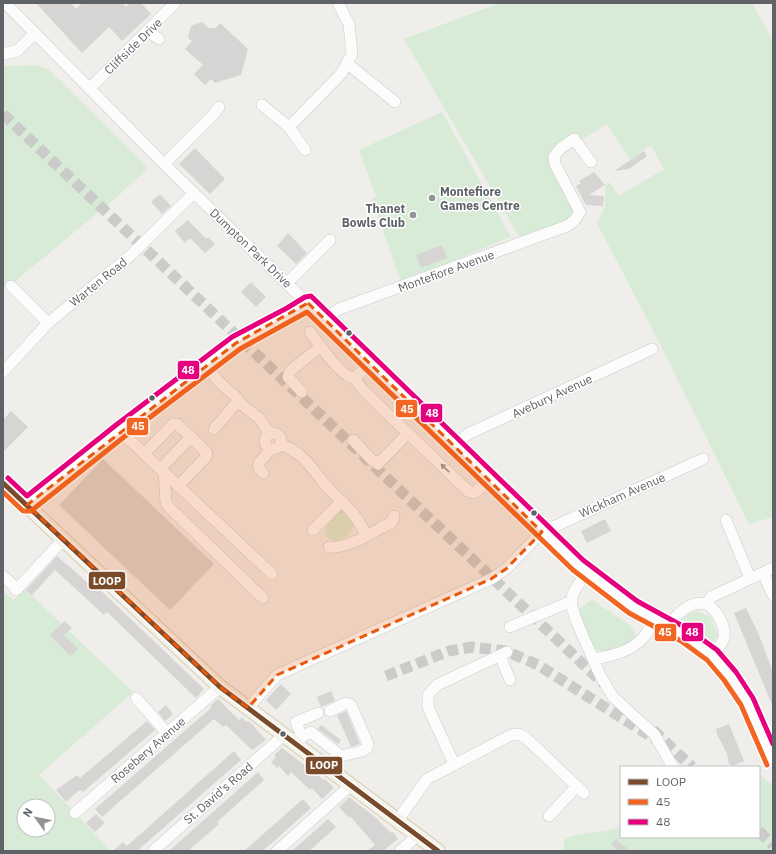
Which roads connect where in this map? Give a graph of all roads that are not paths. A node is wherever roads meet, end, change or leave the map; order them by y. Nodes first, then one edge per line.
1 (5, 3) edge
2 (175, 3) edge
3 (338, 3) edge
4 (147, 31) junction
5 (35, 33) junction
6 (159, 39) dead end
7 (3, 54) edge
8 (348, 64) junction
9 (90, 88) junction
10 (395, 102) dead end
11 (262, 105) dead end
12 (218, 107) dead end
13 (289, 127) junction
14 (305, 150) dead end
15 (591, 162) dead end
16 (164, 164) junction
17 (194, 193) junction
18 (330, 240) dead end
19 (287, 283) junction
20 (11, 286) dead end
21 (308, 303) junction
22 (324, 320) junction
23 (48, 323) junction
24 (310, 332) dead end
25 (320, 347) junction
26 (652, 349) dead end
27 (370, 364) junction
28 (206, 365) junction
29 (3, 372) edge
30 (354, 378) junction
31 (302, 392) dead end
32 (238, 401) junction
33 (214, 429) dead end
34 (120, 431) junction
35 (408, 433) junction
36 (191, 437) junction
37 (352, 440) dead end
38 (454, 445) junction
39 (276, 447) junction
40 (144, 454) junction
41 (703, 458) dead end
42 (162, 470) junction
43 (259, 471) dead end
44 (489, 480) junction
45 (3, 483) edge
46 (178, 486) junction
47 (342, 500) junction
48 (26, 505) junction
49 (394, 516) dead end
50 (726, 520) dead end
51 (313, 530) dead end
52 (542, 532) junction
53 (366, 535) junction
54 (63, 540) junction
55 (329, 547) dead end
56 (768, 570) edge
57 (587, 573) junction
58 (272, 574) dead end
59 (3, 576) edge
60 (750, 578) junction
61 (773, 596) edge
62 (263, 598) dead end
63 (572, 601) junction
64 (707, 604) junction
65 (654, 619) junction
66 (510, 627) dead end
67 (669, 627) junction
68 (712, 655) junction
69 (593, 659) junction
70 (510, 680) dead end
71 (220, 687) junction
72 (136, 698) dead end
73 (248, 708) junction
74 (330, 711) dead end
75 (318, 713) dead end
76 (167, 733) junction
77 (293, 738) junction
78 (772, 755) edge
79 (341, 756) junction
80 (454, 764) junction
81 (672, 766) edge
82 (330, 770) junction
83 (351, 785) junction
84 (75, 814) dead end
85 (549, 816) dead end
86 (398, 820) junction
87 (418, 835) junction
88 (153, 851) edge
89 (277, 851) edge
90 (400, 851) edge
91 (438, 851) edge

1 - 5 street, Dumpton Park Drive
2 - 4 street, Cliffside Drive
3 - 8 street
4 - 6 street
4 - 9 street, Cliffside Drive
5 - 7 street
5 - 9 street, Dumpton Park Drive
8 - 10 street
8 - 13 street
9 - 16 street, Dumpton Park Drive
11 - 13 street
12 - 16 street
13 - 14 street
15 - 22 street, Montefiore Avenue
16 - 17 street, Dumpton Park Drive
17 - 19 street, Dumpton Park Drive
17 - 23 street, Warten Road
18 - 19 street
19 - 21 street, Dumpton Park Drive
20 - 23 street
21 - 22 street, Dumpton Park Drive
21 - 28 street
22 - 27 street, Dumpton Park Drive
23 - 29 street, Warten Road
24 - 25 street
25 - 30 street
25 - 31 street
26 - 38 street, Avebury Avenue
27 - 30 street
27 - 38 street, Dumpton Park Drive
28 - 32 street
28 - 34 street
30 - 35 street
32 - 33 street
32 - 39 street
34 - 40 street
34 - 48 street
35 - 37 street
44 -> 35 street
36 - 40 street
36 - 42 street
36 - 46 street
38 - 44 street, Dumpton Park Drive
39 - 43 street
39 - 47 street
40 - 42 street
41 - 52 street, Wickham Avenue
42 - 46 street
42 - 62 street
44 - 52 street, Dumpton Park Drive
45 - 48 main road
46 - 58 street
47 - 51 street
47 - 53 street
48 - 54 main road
49 - 53 street
50 - 60 street
52 - 57 street, Dumpton Park Drive
52 - 73 street
53 - 55 street
54 - 59 street
54 - 71 main road
56 - 60 street
56 - 61 street
57 - 63 street
57 - 65 street, Dumpton Park Drive
60 - 64 street
63 - 66 street
63 - 69 street
64 - 67 street
64 - 68 street
65 - 67 street, Dumpton Park Drive
65 - 69 street
67 - 68 street, Dumpton Park Drive
68 - 78 street, Dumpton Park Drive
69 - 81 street
70 - 80 street
71 - 73 main road
71 - 76 street, Rosebery Avenue
72 - 76 street
73 - 77 main road
74 - 79 street
75 - 77 street
76 - 84 street, Rosebery Avenue
77 - 79 street
77 - 82 main road
77 - 88 street, St. David's Road
79 - 82 street
80 - 85 street
80 - 86 street
82 - 83 main road
83 - 86 main road
83 - 89 street
86 - 87 main road
87 - 90 street
87 - 91 main road

